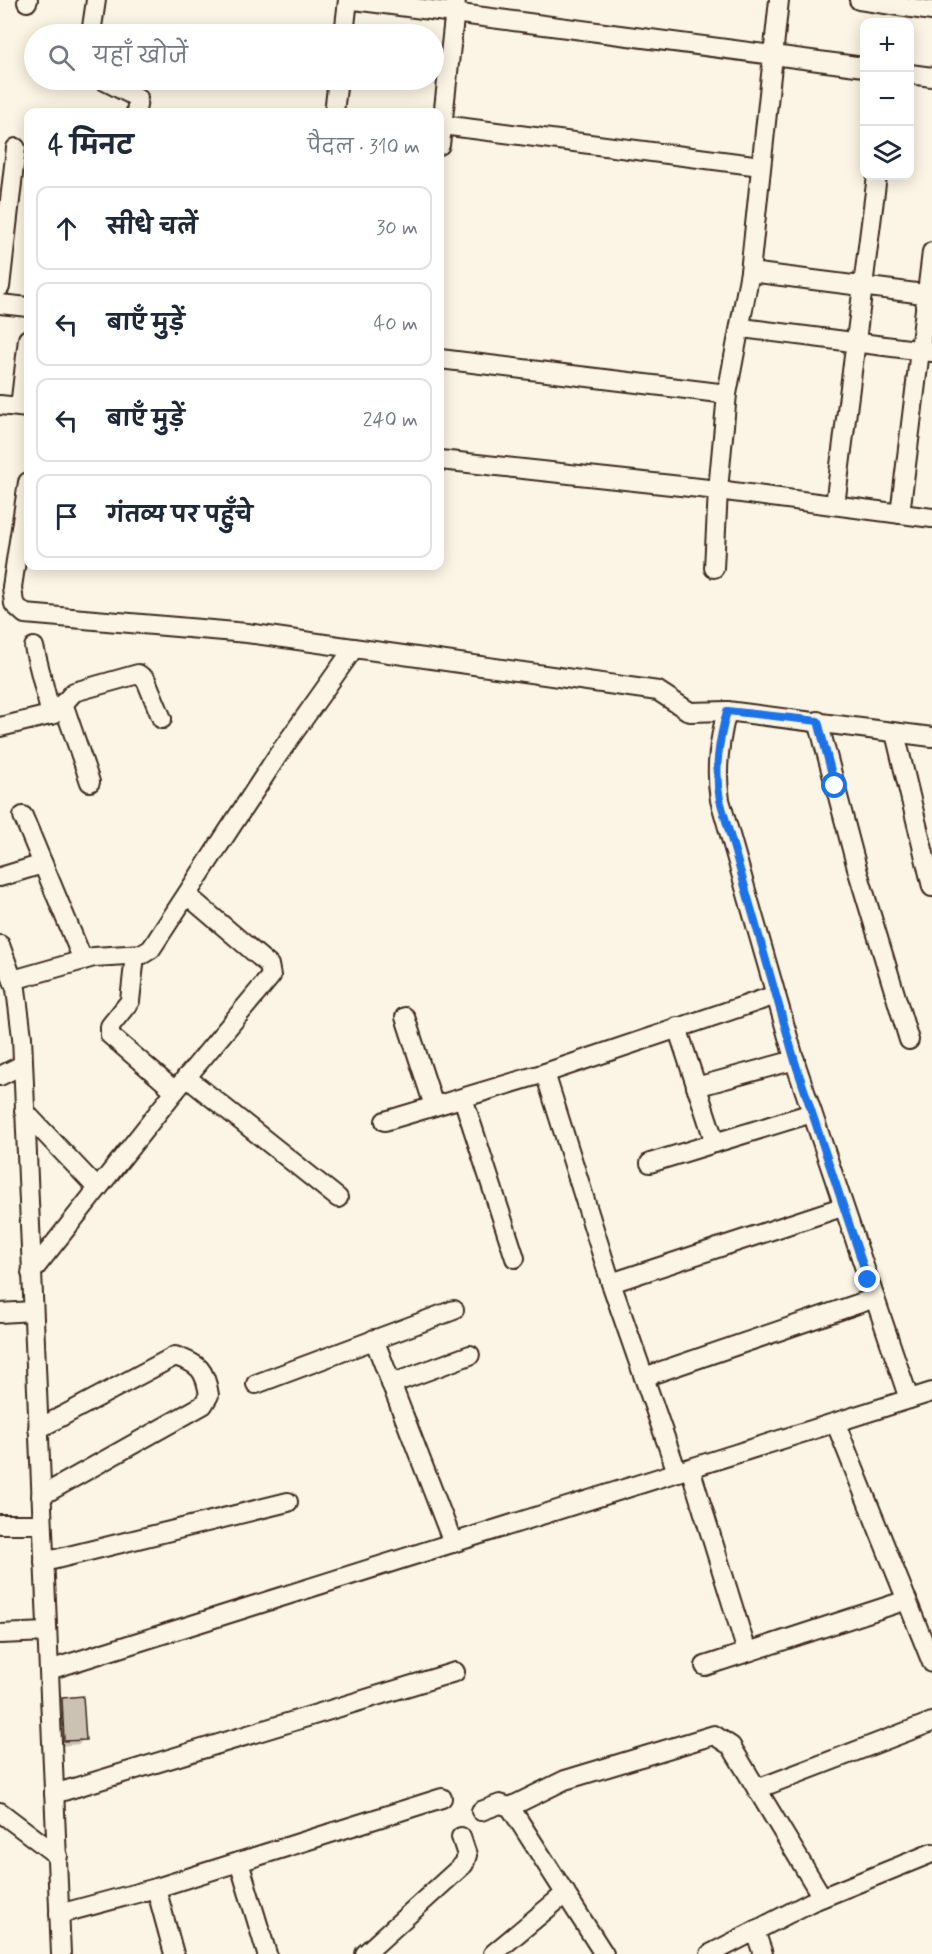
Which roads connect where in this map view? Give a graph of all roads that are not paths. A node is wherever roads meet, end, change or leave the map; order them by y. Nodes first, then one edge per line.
1 (96, 0) edge
2 (348, 0) edge
3 (354, 0) edge
4 (779, 0) edge
5 (858, 0) edge
6 (456, 7) edge
7 (932, 11) edge
8 (92, 24) edge
9 (345, 24) edge
10 (774, 53) junction
11 (860, 66) edge
12 (914, 75) edge
13 (932, 77) edge
14 (122, 90) edge
15 (337, 90) edge
16 (137, 108) edge
17 (334, 108) edge
18 (444, 108) edge
19 (444, 125) edge
20 (16, 148) dead end
21 (761, 166) junction
22 (877, 180) edge
23 (932, 252) edge
24 (750, 273) junction
25 (864, 286) junction
26 (0, 287) edge
27 (929, 294) edge
28 (0, 304) edge
29 (24, 307) edge
30 (742, 327) junction
31 (855, 342) junction
32 (926, 351) edge
33 (444, 359) edge
34 (727, 394) junction
35 (0, 405) edge
36 (24, 407) edge
37 (444, 460) edge
38 (718, 490) junction
39 (835, 505) junction
40 (24, 508) edge
41 (900, 514) junction
42 (932, 518) edge
43 (714, 568) dead end
44 (34, 647) dead end
45 (354, 648) junction
46 (57, 709) junction
47 (727, 711) junction
48 (162, 719) dead end
49 (818, 721) junction
50 (0, 728) edge
51 (895, 733) junction
52 (932, 737) edge
53 (90, 782) dead end
54 (23, 816) dead end
55 (43, 864) junction
56 (0, 878) edge
57 (932, 887) edge
58 (187, 896) junction
59 (0, 945) edge
60 (135, 955) junction
61 (83, 960) junction
62 (10, 988) edge
63 (776, 995) junction
64 (405, 1017) dead end
65 (677, 1027) junction
66 (909, 1040) dead end
67 (795, 1060) junction
68 (22, 1065) junction
69 (545, 1073) junction
70 (0, 1076) edge
71 (181, 1084) junction
72 (696, 1087) junction
73 (464, 1098) junction
74 (434, 1106) junction
75 (24, 1111) junction
76 (812, 1113) junction
77 (385, 1121) dead end
78 (715, 1143) junction
79 (650, 1163) dead end
80 (97, 1188) junction
81 (338, 1198) dead end
82 (842, 1207) junction
83 (515, 1258) dead end
84 (31, 1273) junction
85 (611, 1283) junction
86 (875, 1298) junction
87 (453, 1310) dead end
88 (33, 1311) junction
89 (0, 1313) edge
90 (374, 1339) junction
91 (470, 1355) dead end
92 (644, 1377) junction
93 (256, 1384) dead end
94 (391, 1384) junction
95 (932, 1392) edge
96 (909, 1399) junction
97 (836, 1424) junction
98 (38, 1429) junction
99 (684, 1470) junction
100 (41, 1496) junction
101 (288, 1502) dead end
102 (0, 1524) edge
103 (42, 1524) junction
104 (453, 1543) junction
105 (44, 1562) junction
106 (907, 1600) junction
107 (47, 1632) junction
108 (0, 1634) edge
109 (747, 1652) junction
110 (932, 1663) edge
111 (705, 1666) dead end
112 (48, 1670) junction
113 (455, 1672) dead end
114 (932, 1722) edge
115 (757, 1789) junction
116 (54, 1794) junction
117 (442, 1798) dead end
118 (510, 1807) junction
119 (481, 1811) dead end
120 (0, 1812) edge
121 (461, 1837) dead end
122 (932, 1853) edge
123 (58, 1856) junction
124 (239, 1862) junction
125 (156, 1888) junction
126 (566, 1893) junction
127 (822, 1897) junction
128 (59, 1914) junction
129 (754, 1931) junction
130 (61, 1954) edge
131 (174, 1954) edge
132 (267, 1954) edge
133 (365, 1954) edge
134 (493, 1954) edge
135 (604, 1954) edge
136 (710, 1954) edge
137 (763, 1954) edge

1 - 8 street
2 - 9 street
3 - 6 street
4 - 10 street
5 - 7 street
6 - 10 street
6 - 18 street
10 - 11 street
10 - 21 street
12 - 13 street
14 - 16 street
15 - 17 street
19 - 21 street
20 - 26 street
21 - 24 street
22 - 25 street
23 - 27 street
24 - 25 street
24 - 30 street
25 - 27 street
25 - 31 street
27 - 32 street
28 - 29 street
30 - 31 street
30 - 34 street
31 - 32 street
31 - 39 street
32 - 41 street
33 - 34 street
34 - 38 street
35 - 36 street
37 - 38 street
38 - 39 street
38 - 43 street
39 - 41 street
40 - 45 street
41 - 42 street
44 - 46 street
45 - 47 street
45 - 58 street
46 - 48 street
46 - 50 street
46 - 53 street
47 - 49 street
47 - 63 street
49 - 51 street
49 - 66 street
51 - 52 street
51 - 57 street
54 - 55 street
55 - 56 street
55 - 61 street
58 - 60 street
58 - 71 street
59 - 62 street
60 - 61 street
60 - 71 street
61 - 62 street
62 - 68 street
63 - 65 street
63 - 67 street
64 - 74 street
65 - 69 street
65 - 72 street
67 - 72 street
67 - 76 street
68 - 70 street
68 - 75 street
69 - 73 street
69 - 85 street
71 - 80 street
71 - 81 street
72 - 78 street
73 - 74 street
73 - 83 street
74 - 77 street
75 - 80 street
75 - 84 street
76 - 78 street
76 - 82 street
78 - 79 street
80 - 84 street
82 - 85 street
82 - 86 street
84 - 88 street
85 - 92 street
86 - 92 street
86 - 96 street
87 - 90 street
88 - 89 street
88 - 98 street
90 - 93 street
90 - 94 street
91 - 94 street
92 - 99 street
94 - 104 street
95 - 96 street
96 - 97 street
97 - 99 street
97 - 106 street
98 - 100 street
98 - 100 street
99 - 104 street
99 - 109 street
100 - 103 street
101 - 105 street
102 - 103 street
103 - 105 street
104 - 112 street
105 - 107 street
106 - 109 street
106 - 110 street
107 - 108 street
107 - 112 street
109 - 111 street
112 - 116 street
113 - 116 street
114 - 115 street
115 - 118 street
115 - 127 street
116 - 123 street
117 - 124 street
118 - 119 street
118 - 126 street
120 - 123 street
121 - 133 street
122 - 127 street
123 - 128 street
124 - 125 street
124 - 132 street
125 - 128 street
125 - 131 street
126 - 134 street
126 - 135 street
127 - 129 street
128 - 130 street
129 - 136 street
129 - 137 street

